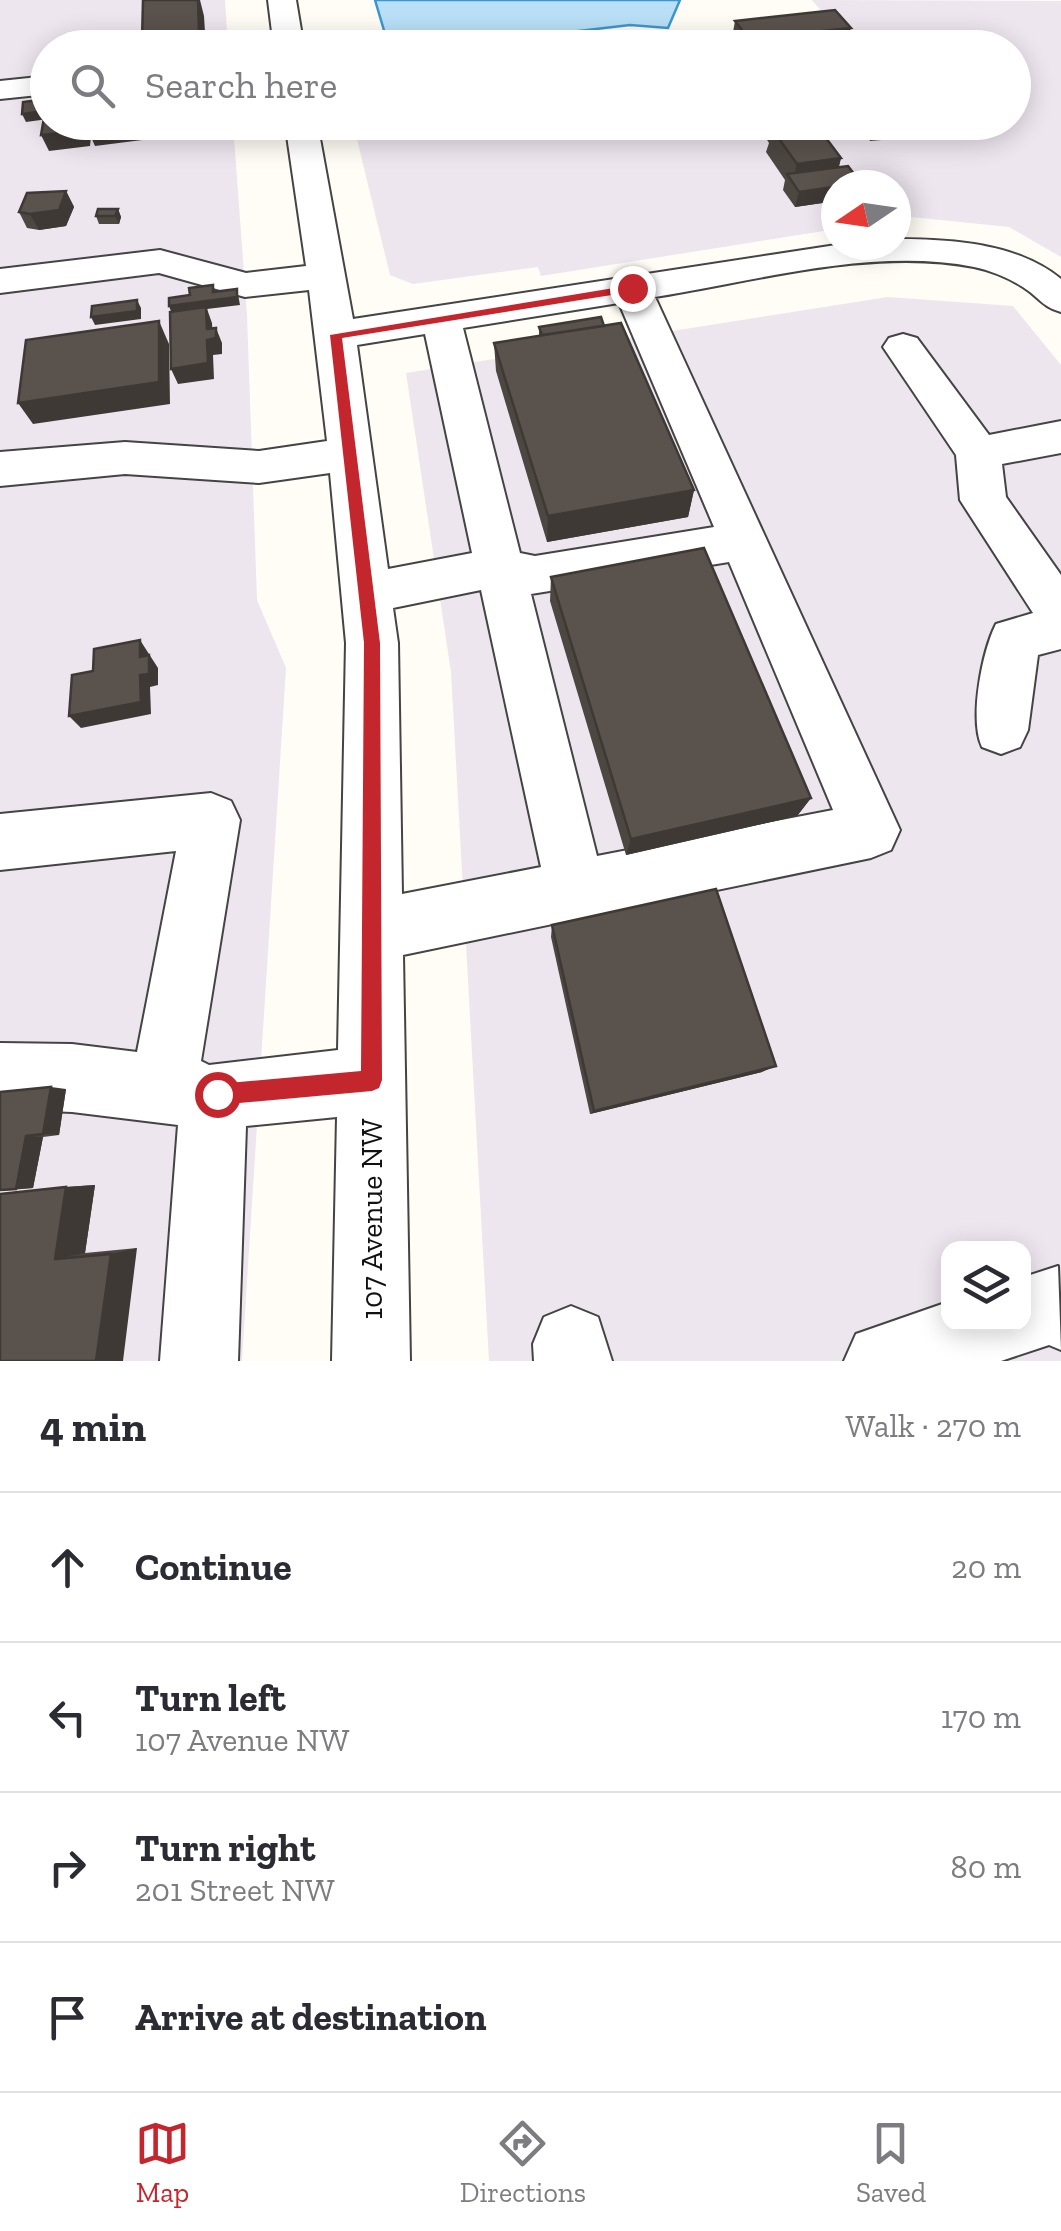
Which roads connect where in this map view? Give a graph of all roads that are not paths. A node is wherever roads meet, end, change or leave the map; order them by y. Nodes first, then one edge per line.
1 (282, 0) edge
2 (286, 30) edge
3 (30, 87) edge
4 (0, 90) edge
5 (304, 140) edge
6 (326, 276) junction
7 (0, 281) edge
8 (632, 288) junction
9 (1061, 300) edge
10 (442, 318) junction
11 (336, 335) junction
12 (903, 347) dead end
13 (1061, 437) edge
14 (978, 453) junction
15 (350, 454) junction
16 (0, 470) edge
17 (743, 541) junction
18 (500, 568) junction
19 (368, 593) junction
20 (1061, 615) edge
21 (1061, 628) edge
22 (1001, 730) dead end
23 (0, 842) edge
24 (576, 892) junction
25 (372, 931) junction
26 (0, 1076) edge
27 (372, 1080) junction
28 (190, 1093) junction
29 (1061, 1312) edge
30 (1031, 1314) edge
31 (977, 1331) edge
32 (199, 1361) edge
33 (372, 1361) edge
34 (883, 1361) edge

1 - 2 street
3 - 4 street
5 - 6 street, 107 Avenue NW
6 - 7 street
6 - 11 street, 107 Avenue NW
8 - 9 street
8 - 10 street
8 - 17 street
10 - 11 street
10 - 18 street
11 - 15 street, 107 Avenue NW
12 - 14 street
13 - 14 street
14 - 20 street
15 - 16 street
15 - 19 street, 107 Avenue NW
17 - 18 street
17 - 24 street
18 - 19 street
18 - 24 street
19 - 25 street, 107 Avenue NW
21 - 22 street
23 - 28 street
24 - 25 street
25 - 27 street, 107 Avenue NW
26 - 28 street
27 - 28 street
27 - 33 street, 107 Avenue NW
28 - 32 street
29 - 30 street
31 - 34 street

